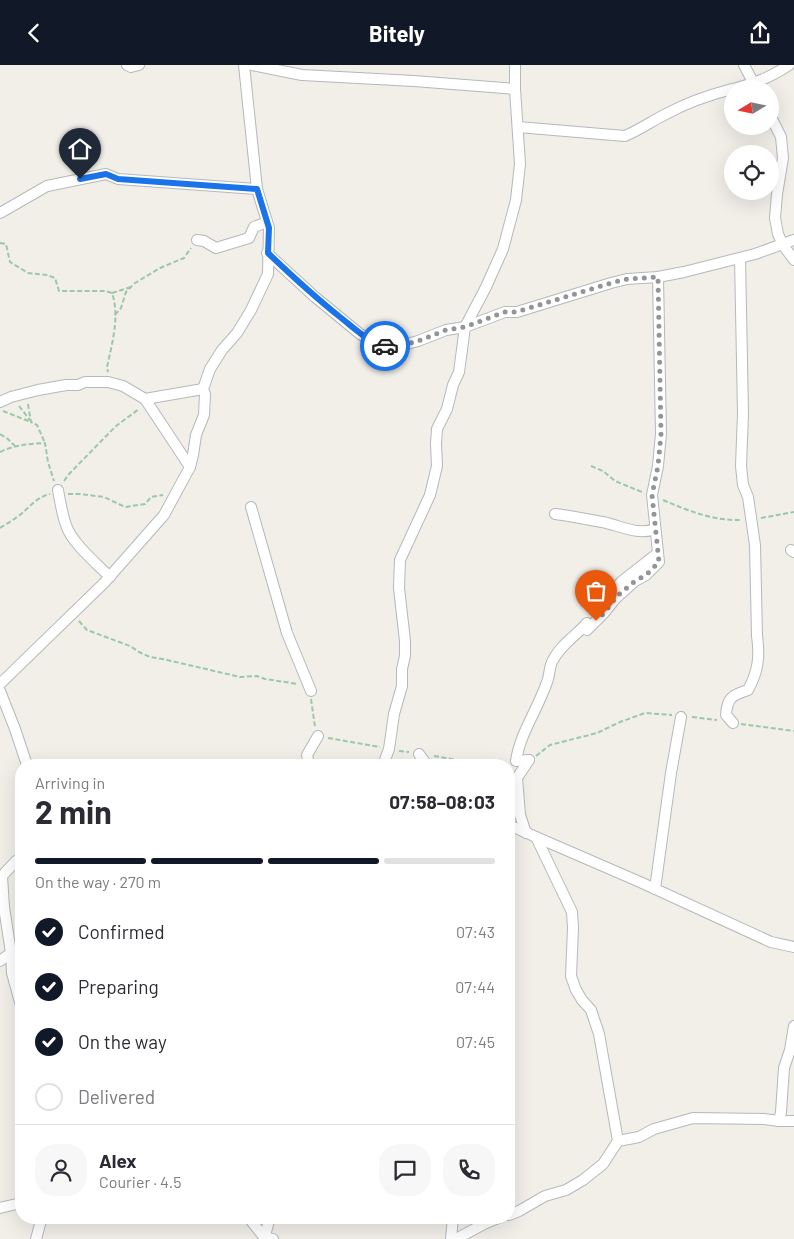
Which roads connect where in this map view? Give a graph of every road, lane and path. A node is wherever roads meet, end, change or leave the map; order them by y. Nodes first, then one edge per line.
1 (127, 65) edge
2 (139, 65) edge
3 (244, 65) edge
4 (252, 65) edge
5 (515, 65) edge
6 (744, 65) edge
7 (789, 65) edge
8 (752, 80) edge
9 (765, 80) edge
10 (515, 89) junction
11 (724, 91) edge
12 (518, 127) junction
13 (779, 133) edge
14 (257, 189) junction
15 (0, 213) edge
16 (267, 222) junction
17 (794, 240) edge
18 (197, 241) joint
19 (0, 243) edge
20 (783, 245) junction
21 (268, 253) junction
22 (740, 258) junction
23 (794, 260) edge
24 (658, 277) junction
25 (131, 287) junction
26 (112, 293) junction
27 (115, 315) junction
28 (465, 327) junction
29 (108, 382) junction
30 (203, 389) junction
31 (32, 391) junction
32 (14, 396) junction
33 (146, 401) junction
34 (0, 403) edge
35 (0, 409) edge
36 (31, 422) junction
37 (0, 434) edge
38 (45, 443) junction
39 (15, 446) junction
40 (0, 452) edge
41 (591, 466) dead end
42 (190, 467) junction
43 (58, 491) junction
44 (652, 495) junction
45 (174, 496) junction
46 (251, 507) dead end
47 (794, 513) edge
48 (555, 514) dead end
49 (750, 520) junction
50 (0, 528) edge
51 (655, 529) junction
52 (110, 577) junction
53 (72, 614) junction
54 (0, 684) edge
55 (0, 691) edge
56 (311, 691) junction
57 (681, 717) junction
58 (734, 723) junction
59 (794, 731) edge
60 (318, 736) junction
61 (389, 749) junction
62 (419, 754) junction
63 (26, 759) edge
64 (308, 759) edge
65 (385, 759) edge
66 (423, 759) edge
67 (450, 759) edge
68 (529, 760) junction
69 (515, 828) edge
70 (531, 835) junction
71 (15, 862) edge
72 (655, 889) junction
73 (794, 947) edge
74 (15, 952) edge
75 (11, 953) junction
76 (0, 961) edge
77 (15, 984) edge
78 (794, 1026) edge
79 (779, 1121) junction
80 (794, 1121) edge
81 (618, 1141) junction
82 (15, 1204) edge
83 (0, 1208) edge
84 (515, 1212) edge
85 (40, 1224) edge
86 (254, 1224) edge
87 (268, 1224) edge
88 (452, 1224) edge
89 (484, 1224) edge
90 (267, 1238) edge
91 (36, 1239) edge
92 (450, 1239) edge
93 (456, 1239) edge

1 - 2 street
3 - 14 street
4 - 10 street
5 - 10 street
6 - 8 street
7 - 9 street
10 - 12 street
11 - 12 street
12 - 28 street
13 - 20 street
14 - 15 street
14 - 16 street
16 - 18 street
16 - 21 street
17 - 20 street
18 - 25 path
19 - 26 path
20 - 22 street
20 - 23 street
21 - 28 street
21 - 30 street
22 - 24 street
22 - 49 street
24 - 28 street
24 - 44 street
25 - 26 path
25 - 27 path
26 - 27 path
27 - 29 path
28 - 61 street
29 - 31 street
29 - 33 street
30 - 33 street
30 - 42 street
31 - 32 street
31 - 36 path
32 - 34 street
32 - 36 path
33 - 42 street
33 - 43 path
35 - 36 path
36 - 38 path
37 - 39 path
38 - 39 path
38 - 43 path
39 - 40 path
41 - 44 path
42 - 45 street
43 - 45 path
43 - 50 path
43 - 52 street
44 - 49 path
44 - 51 street
45 - 52 street
46 - 56 street
47 - 49 path
48 - 51 street
49 - 58 street
51 - 68 street
52 - 53 street
53 - 54 street
53 - 56 path
55 - 63 street
56 - 60 path
57 - 58 path
57 - 68 path
57 - 72 street
58 - 59 path
60 - 61 path
60 - 64 street
61 - 62 path
61 - 65 street
62 - 66 street
62 - 67 path
68 - 70 street
69 - 70 street
70 - 72 street
70 - 81 street
71 - 75 street
72 - 73 street
74 - 75 street
75 - 76 street
75 - 77 street
78 - 79 street
79 - 80 street
79 - 81 street
81 - 84 street
82 - 83 street
85 - 91 street
86 - 90 street
87 - 90 street
88 - 92 street
89 - 93 street

